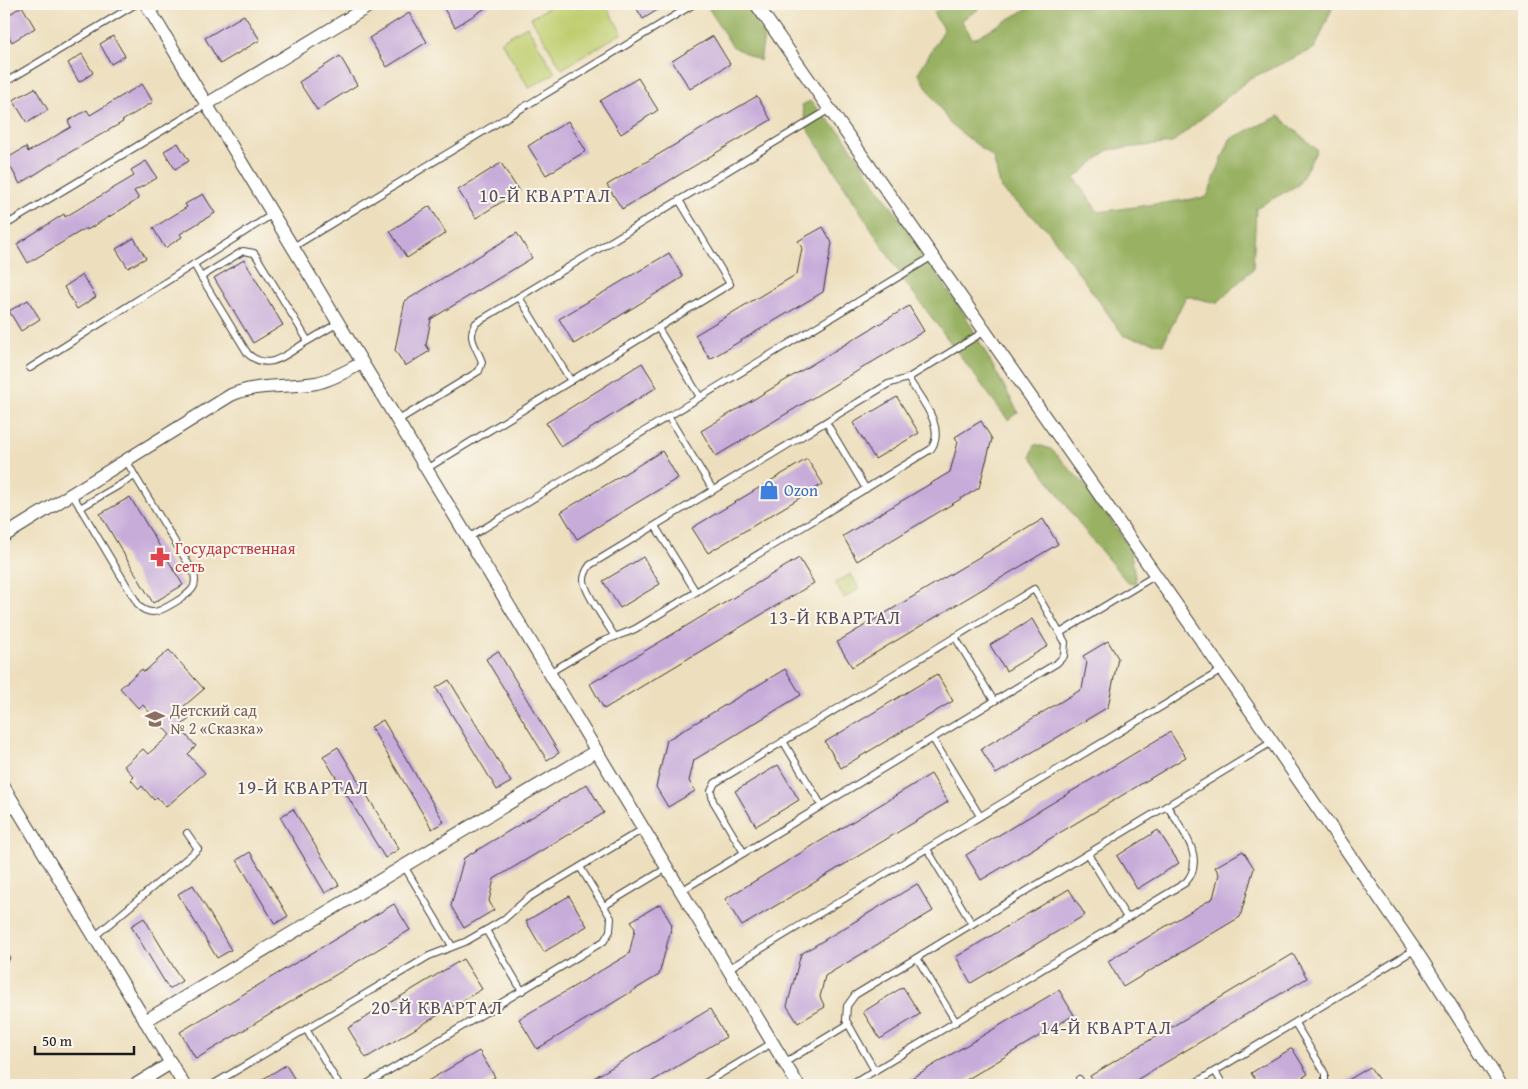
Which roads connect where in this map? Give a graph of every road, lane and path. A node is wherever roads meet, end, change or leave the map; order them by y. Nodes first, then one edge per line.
1 (136, 4) edge
2 (146, 4) edge
3 (372, 4) edge
4 (694, 4) edge
5 (756, 4) edge
6 (4, 83) edge
7 (207, 104) junction
8 (830, 109) junction
9 (679, 200) junction
10 (273, 214) junction
11 (4, 226) edge
12 (293, 247) junction
13 (932, 256) junction
14 (194, 264) junction
15 (201, 276) junction
16 (519, 297) junction
17 (338, 323) junction
18 (658, 328) junction
19 (985, 331) junction
20 (308, 341) junction
21 (362, 363) junction
22 (30, 368) dead end
23 (908, 378) junction
24 (571, 381) junction
25 (700, 397) junction
26 (668, 416) junction
27 (397, 421) junction
28 (826, 422) junction
29 (126, 460) junction
30 (426, 469) junction
31 (135, 476) junction
32 (866, 489) junction
33 (713, 490) junction
34 (72, 494) junction
35 (80, 508) junction
36 (655, 526) junction
37 (4, 536) edge
38 (468, 538) junction
39 (1156, 575) junction
40 (696, 592) junction
41 (1060, 633) junction
42 (615, 637) junction
43 (955, 637) junction
44 (1222, 670) junction
45 (549, 673) junction
46 (994, 701) junction
47 (933, 739) junction
48 (783, 741) junction
49 (1272, 742) junction
50 (596, 750) junction
51 (4, 788) edge
52 (822, 806) junction
53 (1167, 806) junction
54 (16, 808) junction
55 (4, 816) edge
56 (980, 816) junction
57 (643, 829) junction
58 (187, 833) dead end
59 (927, 849) junction
60 (744, 853) junction
61 (1088, 854) junction
62 (404, 866) junction
63 (580, 867) junction
64 (667, 868) junction
65 (681, 892) junction
66 (604, 906) junction
67 (1127, 918) junction
68 (972, 924) junction
69 (486, 930) junction
70 (94, 937) junction
71 (452, 946) junction
72 (1414, 950) junction
73 (4, 955) edge
74 (917, 958) junction
75 (4, 960) edge
76 (728, 969) junction
77 (522, 991) junction
78 (145, 1021) junction
79 (956, 1022) junction
80 (1295, 1023) junction
81 (847, 1025) junction
82 (306, 1029) junction
83 (772, 1043) junction
84 (171, 1063) junction
85 (784, 1064) junction
86 (875, 1071) junction
87 (1215, 1071) junction
88 (217, 1084) edge
89 (795, 1084) edge
90 (135, 1085) edge
91 (184, 1085) edge
92 (339, 1085) edge
93 (365, 1085) edge
94 (703, 1085) edge
95 (851, 1085) edge
96 (1192, 1085) edge
97 (1223, 1085) edge
98 (1325, 1085) edge
99 (1502, 1085) edge

1 - 6 lane
2 - 7 street
3 - 7 street
4 - 12 lane
5 - 8 street
7 - 10 street
7 - 11 lane
8 - 9 lane
8 - 13 street
9 - 16 lane
9 - 18 lane
10 - 12 street
10 - 14 lane
12 - 17 street
13 - 19 street
13 - 25 lane
14 - 15 lane
14 - 22 lane
15 - 20 lane
15 - 20 lane
16 - 24 lane
16 - 27 lane
17 - 20 lane
17 - 21 street
18 - 24 lane
18 - 25 lane
19 - 23 lane
19 - 39 street
21 - 27 street
21 - 29 street
23 - 28 lane
23 - 32 lane
24 - 30 lane
25 - 26 lane
26 - 33 lane
26 - 38 lane
27 - 30 street
28 - 32 lane
28 - 33 lane
29 - 31 lane
29 - 34 street
30 - 38 street
31 - 35 lane
31 - 35 lane
32 - 40 lane
33 - 36 lane
34 - 35 lane
34 - 37 street
36 - 40 lane
36 - 42 lane
38 - 45 street
39 - 41 lane
39 - 44 street
40 - 42 lane
41 - 43 lane
41 - 46 lane
42 - 45 lane
43 - 46 lane
43 - 48 lane
44 - 49 street
44 - 56 lane
45 - 50 street
46 - 47 lane
47 - 52 lane
47 - 56 lane
48 - 52 lane
48 - 60 lane
49 - 53 lane
49 - 72 street
50 - 57 street
50 - 62 street
51 - 54 street
52 - 60 lane
53 - 61 lane
53 - 67 lane
54 - 55 lane
54 - 70 street
56 - 59 lane
57 - 63 lane
57 - 64 street
58 - 70 lane
59 - 68 lane
59 - 76 lane
60 - 65 lane
61 - 67 lane
61 - 68 lane
62 - 71 lane
62 - 78 street
63 - 66 lane
63 - 69 lane
64 - 65 street
64 - 66 lane
65 - 76 street
66 - 77 lane
67 - 79 lane
68 - 74 lane
69 - 71 lane
69 - 77 lane
70 - 78 street
71 - 82 lane
72 - 80 lane
72 - 99 street
73 - 75 lane
74 - 79 lane
74 - 81 lane
76 - 83 street
77 - 93 lane
78 - 84 street
79 - 86 lane
80 - 87 lane
80 - 98 lane
81 - 85 lane
81 - 86 lane
82 - 88 lane
82 - 92 lane
83 - 85 street
83 - 94 lane
84 - 90 street
84 - 91 street
85 - 89 street
86 - 95 lane
87 - 96 lane
87 - 97 lane

